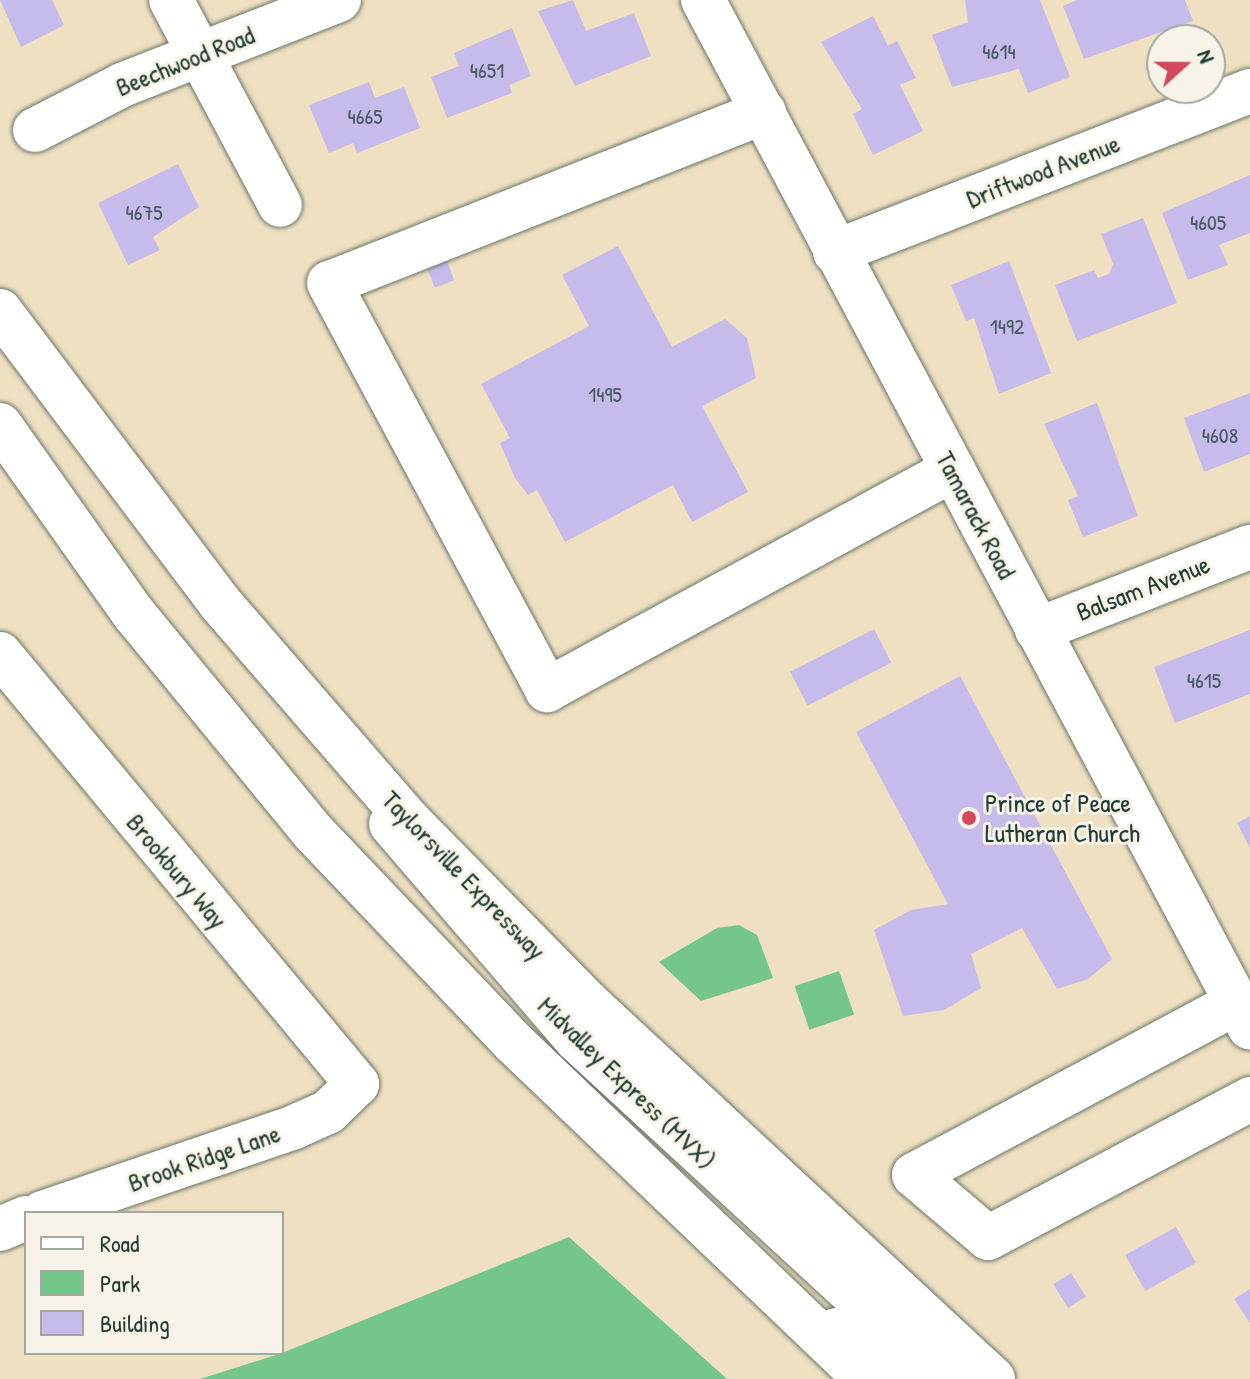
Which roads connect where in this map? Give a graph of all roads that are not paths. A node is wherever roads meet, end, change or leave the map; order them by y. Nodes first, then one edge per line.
1 (171, 0) edge
2 (339, 0) edge
3 (703, 0) edge
4 (201, 53) junction
5 (1250, 91) edge
6 (764, 112) junction
7 (35, 130) dead end
8 (280, 205) dead end
9 (835, 252) junction
10 (0, 311) edge
11 (0, 425) edge
12 (953, 470) junction
13 (1250, 547) edge
14 (1037, 630) junction
15 (0, 654) edge
16 (316, 716) junction
17 (1243, 1016) edge
18 (357, 1084) joint
19 (1250, 1099) edge
20 (48, 1211) edge
21 (24, 1219) edge
22 (0, 1229) edge
23 (749, 1269) junction
24 (866, 1379) edge
25 (899, 1379) edge
26 (945, 1379) edge
27 (993, 1379) edge

1 - 4 street
2 - 4 street, Beechwood Road
3 - 6 street, Tamarack Road
4 - 7 street, Beechwood Road
4 - 8 street
5 - 9 street, Driftwood Avenue
6 - 9 street, Tamarack Road
6 - 12 street
9 - 12 street, Tamarack Road
10 - 16 street, Taylorsville Expressway
11 - 23 street
12 - 14 street, Tamarack Road
13 - 14 street, Balsam Avenue
14 - 17 street, Tamarack Road
15 - 18 street, Brookbury Way
16 - 26 street, Midvalley Express (MVX)
16 - 27 street, Taylorsville Expressway
17 - 19 street
18 - 20 street, Brook Ridge Lane
21 - 22 street
23 - 24 street
23 - 25 street

